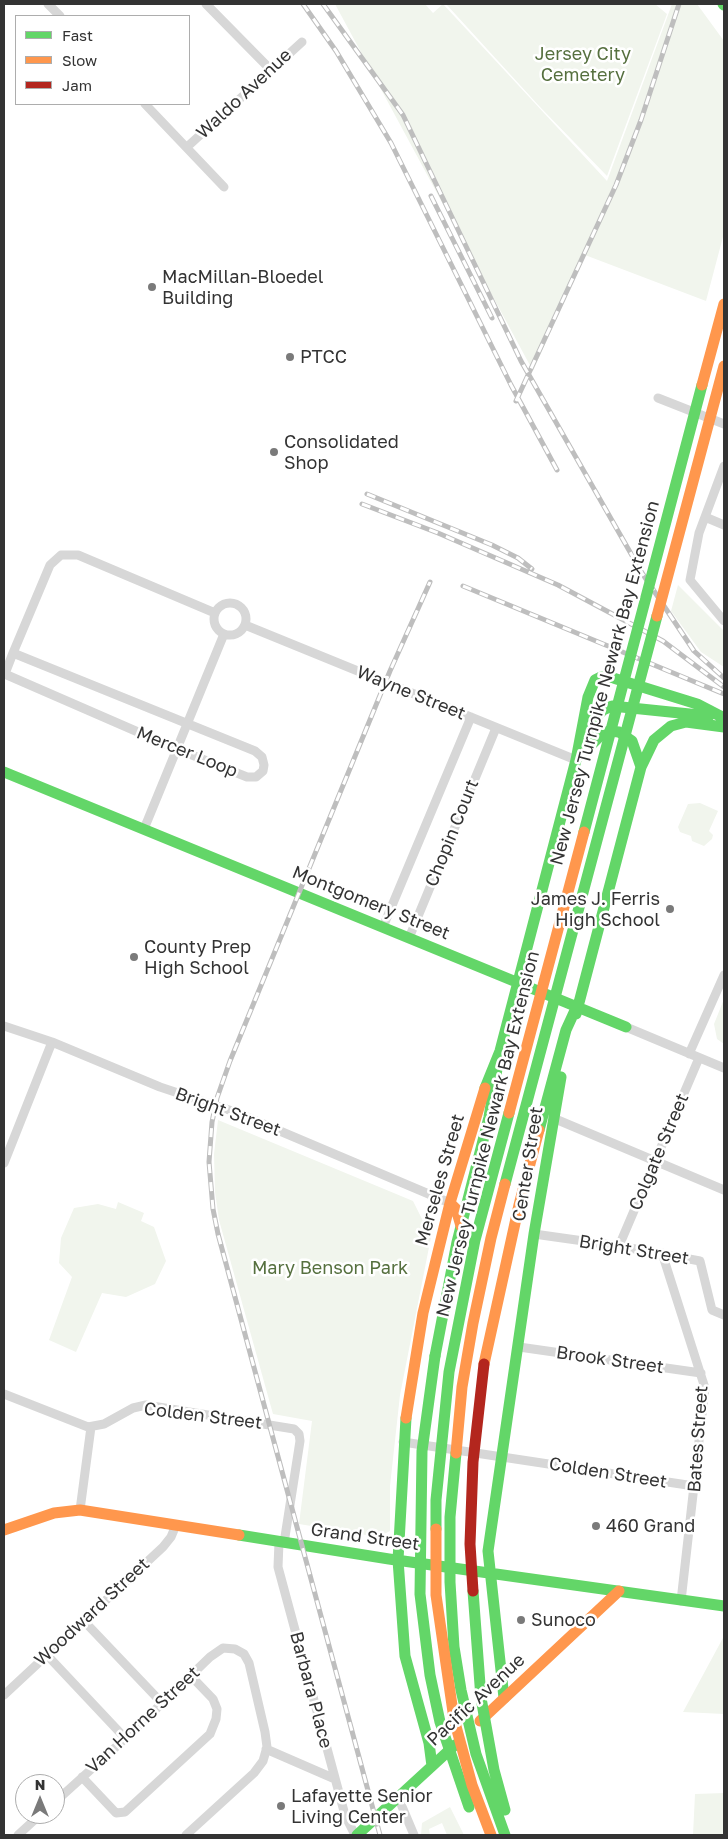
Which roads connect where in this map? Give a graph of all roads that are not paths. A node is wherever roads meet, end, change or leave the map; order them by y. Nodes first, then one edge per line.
1 (48, 4) edge
2 (206, 4) edge
3 (59, 15) edge
4 (302, 42) dead end
5 (270, 69) junction
6 (147, 105) edge
7 (187, 147) junction
8 (224, 188) dead end
9 (724, 304) edge
10 (724, 366) edge
11 (658, 398) dead end
12 (724, 424) edge
13 (724, 466) edge
14 (705, 518) junction
15 (724, 526) edge
16 (215, 613) junction
17 (724, 621) edge
18 (245, 625) junction
19 (224, 634) junction
20 (13, 653) junction
21 (471, 718) junction
22 (724, 718) edge
23 (724, 722) edge
24 (186, 724) junction
25 (724, 727) edge
26 (496, 728) junction
27 (177, 749) junction
28 (576, 760) junction
29 (641, 767) junction
30 (4, 772) edge
31 (144, 829) junction
32 (383, 927) junction
33 (409, 938) junction
34 (724, 975) edge
35 (518, 982) junction
36 (577, 1006) junction
37 (4, 1026) edge
38 (626, 1027) joint
39 (52, 1042) junction
40 (500, 1052) junction
41 (689, 1054) junction
42 (699, 1058) junction
43 (724, 1068) edge
44 (553, 1118) junction
45 (656, 1162) junction
46 (4, 1163) edge
47 (724, 1190) edge
48 (450, 1203) junction
49 (461, 1226) junction
50 (534, 1234) junction
51 (619, 1246) junction
52 (662, 1253) junction
53 (724, 1315) edge
54 (518, 1347) junction
55 (701, 1373) junction
56 (4, 1394) edge
57 (91, 1427) junction
58 (403, 1442) junction
59 (501, 1457) junction
60 (694, 1486) junction
61 (80, 1510) junction
62 (176, 1525) junction
63 (4, 1530) edge
64 (282, 1542) junction
65 (398, 1560) junction
66 (491, 1573) junction
67 (619, 1591) junction
68 (681, 1601) junction
69 (724, 1606) edge
70 (83, 1620) junction
71 (46, 1654) junction
72 (190, 1675) junction
73 (4, 1695) edge
74 (504, 1698) junction
75 (162, 1703) junction
76 (126, 1738) junction
77 (266, 1749) junction
78 (432, 1766) junction
79 (82, 1777) junction
80 (335, 1779) junction
81 (65, 1793) edge
82 (398, 1797) junction
83 (30, 1824) edge
84 (18, 1835) edge
85 (186, 1835) edge
86 (356, 1835) edge
87 (414, 1835) edge
88 (480, 1835) edge
89 (491, 1835) edge
90 (505, 1835) edge
91 (515, 1835) edge

1 - 3 street
2 - 5 street
4 - 5 street, Waldo Avenue
5 - 7 street, Waldo Avenue
6 - 7 street
7 - 8 street
9 - 89 main road, New Jersey Turnpike Newark Bay Extension, bridge
10 - 90 main road, New Jersey Turnpike Newark Bay Extension, bridge
11 - 12 street
13 - 14 street
14 - 15 street
14 - 17 street
16 - 18 street
16 - 19 street
16 - 20 street, Mercer Loop
18 - 19 street
18 - 21 street, Wayne Street
19 - 24 street
20 - 24 street, Mercer Loop
20 - 27 street, Mercer Loop
21 - 26 street, Wayne Street
21 - 32 street, Chopin Court
22 - 28 main road
23 - 28 main road
24 - 27 street
24 - 27 street, Mercer Loop
25 - 29 main road, Center Street
26 - 28 street, Wayne Street
26 - 33 street, Chopin Court
27 - 31 street
28 - 29 main road
28 - 35 main road, Merseles Street
29 - 36 main road, Center Street
30 - 31 main road, Montgomery Street
31 - 32 main road, Montgomery Street
32 - 33 main road, Montgomery Street
33 - 35 main road, Montgomery Street
34 - 41 street
35 - 36 main road, Montgomery Street
35 - 40 main road, Merseles Street
36 - 38 main road, Montgomery Street
36 - 44 main road, Center Street
36 - 91 main road, bridge
37 - 39 street, Bright Street
38 - 41 street, Montgomery Street
39 - 46 street
39 - 48 street, Bright Street
40 - 48 main road, Merseles Street
40 - 49 main road
41 - 42 street, Montgomery Street
42 - 43 street, Montgomery Street
42 - 45 street, Colgate Street
44 - 45 street
44 - 50 main road, Center Street
45 - 47 street
45 - 51 street, Colgate Street
48 - 49 main road
48 - 58 main road, Merseles Street
49 - 88 main road, bridge
50 - 51 street, Bright Street
50 - 54 main road, Center Street
51 - 52 street, Bright Street
52 - 53 street, Bright Street
52 - 55 street, Bates Street
54 - 55 street, Brook Street
54 - 59 main road, Center Street
55 - 60 street, Bates Street
56 - 57 street
57 - 61 street
57 - 64 street, Colden Street
58 - 59 street, Colden Street
58 - 65 main road, Merseles Street
59 - 60 street, Colden Street
59 - 66 main road, Center Street
60 - 68 street, Bates Street
61 - 62 main road, Grand Street
61 - 63 main road, Grand Street
62 - 64 main road, Grand Street
62 - 70 street, Woodward Street
64 - 65 main road, Grand Street
64 - 80 street, Barbara Place
65 - 66 main road, Grand Street
65 - 78 main road, Merseles Street
66 - 67 main road, Grand Street
66 - 74 main road, Center Street
67 - 68 main road, Grand Street
67 - 74 main road, Pacific Avenue
68 - 69 main road, Grand Street
70 - 71 street, Woodward Street
70 - 75 street
71 - 73 street, Woodward Street
71 - 76 street
72 - 75 street, Van Horne Street
72 - 77 street, Van Horne Street
72 - 79 street
74 - 78 main road, Pacific Avenue
75 - 76 street, Van Horne Street
76 - 79 street, Van Horne Street
77 - 80 street
77 - 85 street
78 - 82 main road, Pacific Avenue
79 - 81 street, Van Horne Street
80 - 86 street, Barbara Place
82 - 86 main road, Pacific Avenue
82 - 87 street
83 - 84 street

